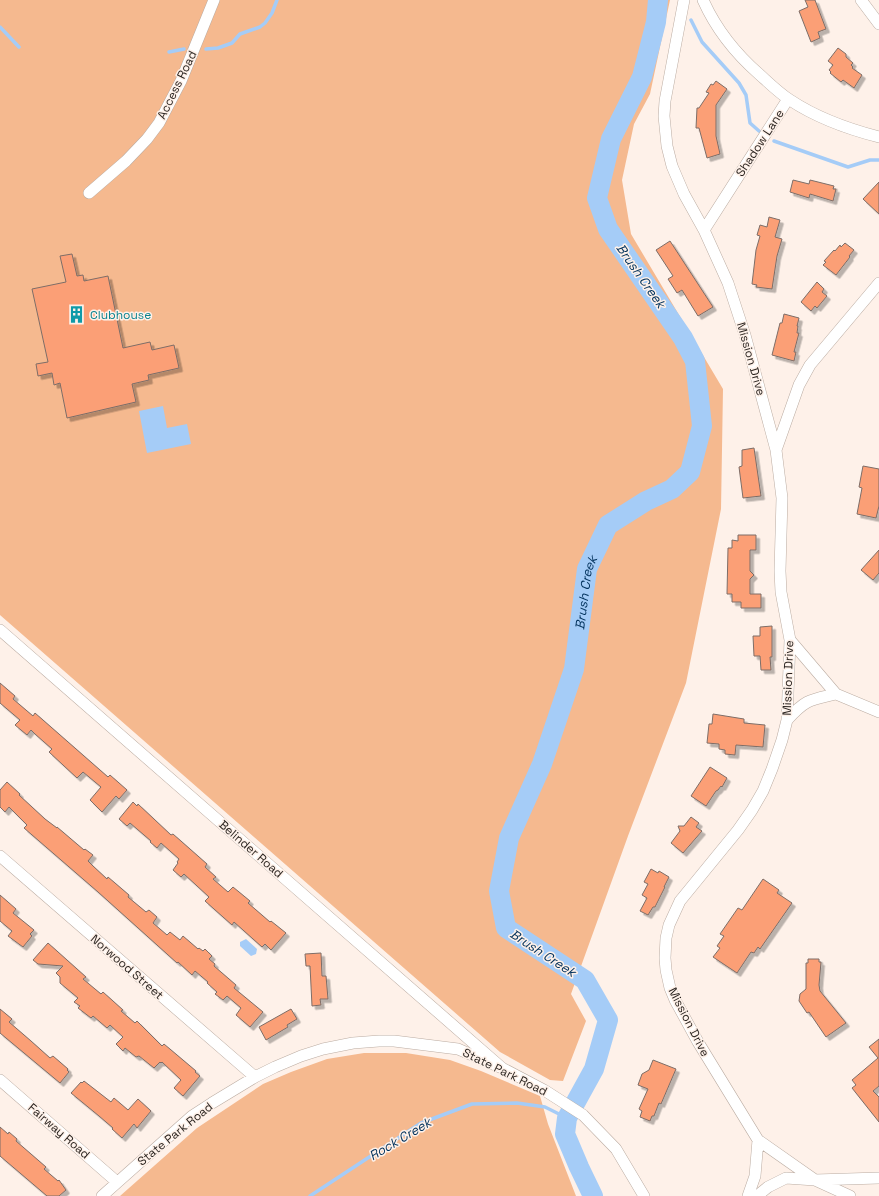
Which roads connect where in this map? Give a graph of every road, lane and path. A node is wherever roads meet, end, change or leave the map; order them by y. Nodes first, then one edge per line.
1 (214, 0) edge
2 (684, 0) edge
3 (703, 0) edge
4 (861, 0) edge
5 (879, 24) edge
6 (788, 99) junction
7 (879, 136) edge
8 (89, 193) dead end
9 (704, 230) junction
10 (879, 283) edge
11 (776, 450) junction
12 (0, 630) edge
13 (790, 640) junction
14 (836, 694) junction
15 (879, 712) edge
16 (787, 720) junction
17 (0, 856) edge
18 (502, 1068) junction
19 (255, 1078) junction
20 (0, 1080) edge
21 (758, 1140) junction
22 (879, 1178) edge
23 (815, 1180) junction
24 (117, 1182) junction
25 (102, 1196) edge
26 (644, 1196) edge
27 (748, 1196) edge
28 (757, 1196) edge
29 (850, 1196) edge

1 - 8 street, Access Road
2 - 9 street, Mission Drive
3 - 6 street
4 - 5 street
6 - 7 street, Shadow Lane
6 - 9 street, Shadow Lane
9 - 11 street, Mission Drive
10 - 11 street
11 - 13 street, Mission Drive
12 - 18 street, Belinder Road
13 - 14 street
13 - 16 street, Mission Drive
14 - 15 street
14 - 16 street
16 - 21 street, Mission Drive
17 - 19 street, Norwood Street
18 - 19 street, State Park Road
18 - 26 street, State Park Road
19 - 24 street, State Park Road
20 - 24 street, Fairway Road
21 - 23 street, Mission Drive
21 - 27 street
22 - 23 street
23 - 28 street
23 - 29 street
24 - 25 street, State Park Road

